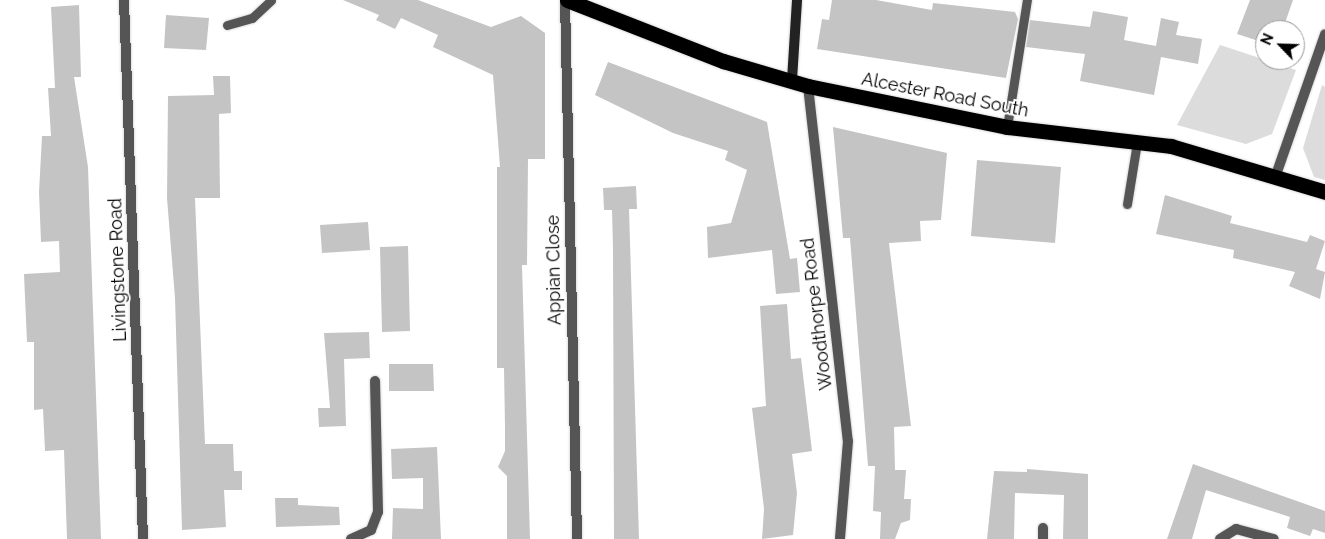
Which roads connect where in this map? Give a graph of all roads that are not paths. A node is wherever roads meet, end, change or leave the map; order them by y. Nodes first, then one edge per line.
1 (124, 0) edge
2 (271, 0) edge
3 (566, 0) edge
4 (797, 0) edge
5 (1027, 0) edge
6 (227, 26) dead end
7 (1325, 34) edge
8 (792, 80) junction
9 (808, 86) junction
10 (1008, 127) junction
11 (1137, 142) junction
12 (1276, 176) junction
13 (1325, 192) edge
14 (1127, 204) dead end
15 (375, 381) dead end
16 (143, 539) edge
17 (351, 539) edge
18 (578, 539) edge
19 (840, 539) edge
20 (1220, 539) edge
21 (1274, 539) edge

1 - 16 street, Livingstone Road
2 - 6 lane
3 - 8 highway, Alcester Road South
3 - 18 street, Appian Close
4 - 8 street
5 - 10 lane
7 - 12 street
8 - 9 highway, Alcester Road South
9 - 10 highway, Alcester Road South
9 - 19 street, Woodthorpe Road
10 - 11 highway, Alcester Road South
11 - 12 highway, Alcester Road South
11 - 14 lane
12 - 13 highway, Alcester Road South
15 - 17 street
20 - 21 street

